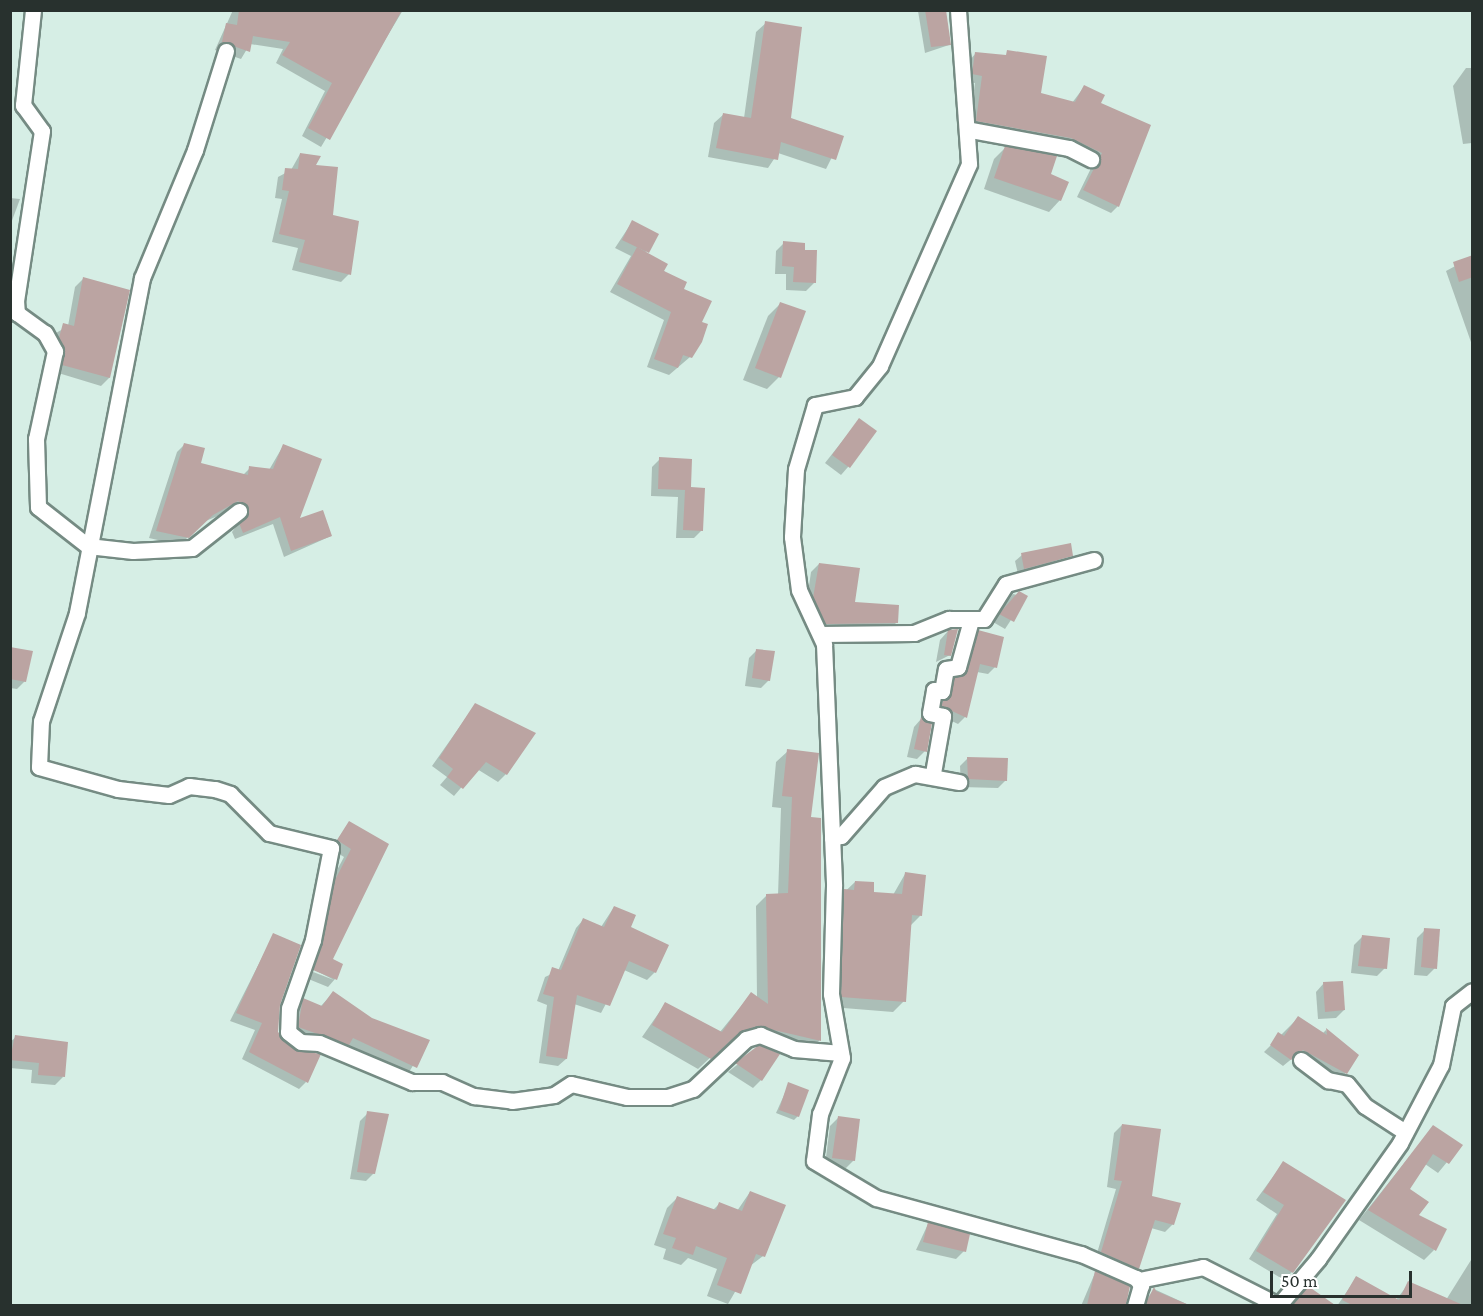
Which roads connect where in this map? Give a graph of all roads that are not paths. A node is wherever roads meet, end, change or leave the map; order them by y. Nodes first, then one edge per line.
1 (33, 10) edge
2 (958, 10) edge
3 (226, 51) dead end
4 (971, 130) junction
5 (1091, 159) dead end
6 (14, 311) edge
7 (239, 511) dead end
8 (88, 546) junction
9 (1094, 560) dead end
10 (971, 620) junction
11 (821, 634) junction
12 (933, 773) junction
13 (959, 782) dead end
14 (832, 838) junction
15 (1473, 991) edge
16 (841, 1053) junction
17 (1301, 1060) dead end
18 (1406, 1132) junction
19 (1139, 1280) junction
20 (1135, 1305) edge
21 (1278, 1305) edge

1 - 6 street
2 - 4 street
3 - 8 street
4 - 5 street
4 - 11 street
6 - 8 street
7 - 8 street
8 - 16 street
9 - 10 street
10 - 11 street
10 - 12 street
11 - 14 street
12 - 13 street
12 - 14 street
14 - 16 street
15 - 18 street
16 - 19 street
17 - 18 street
18 - 21 street
19 - 20 street
19 - 21 street

